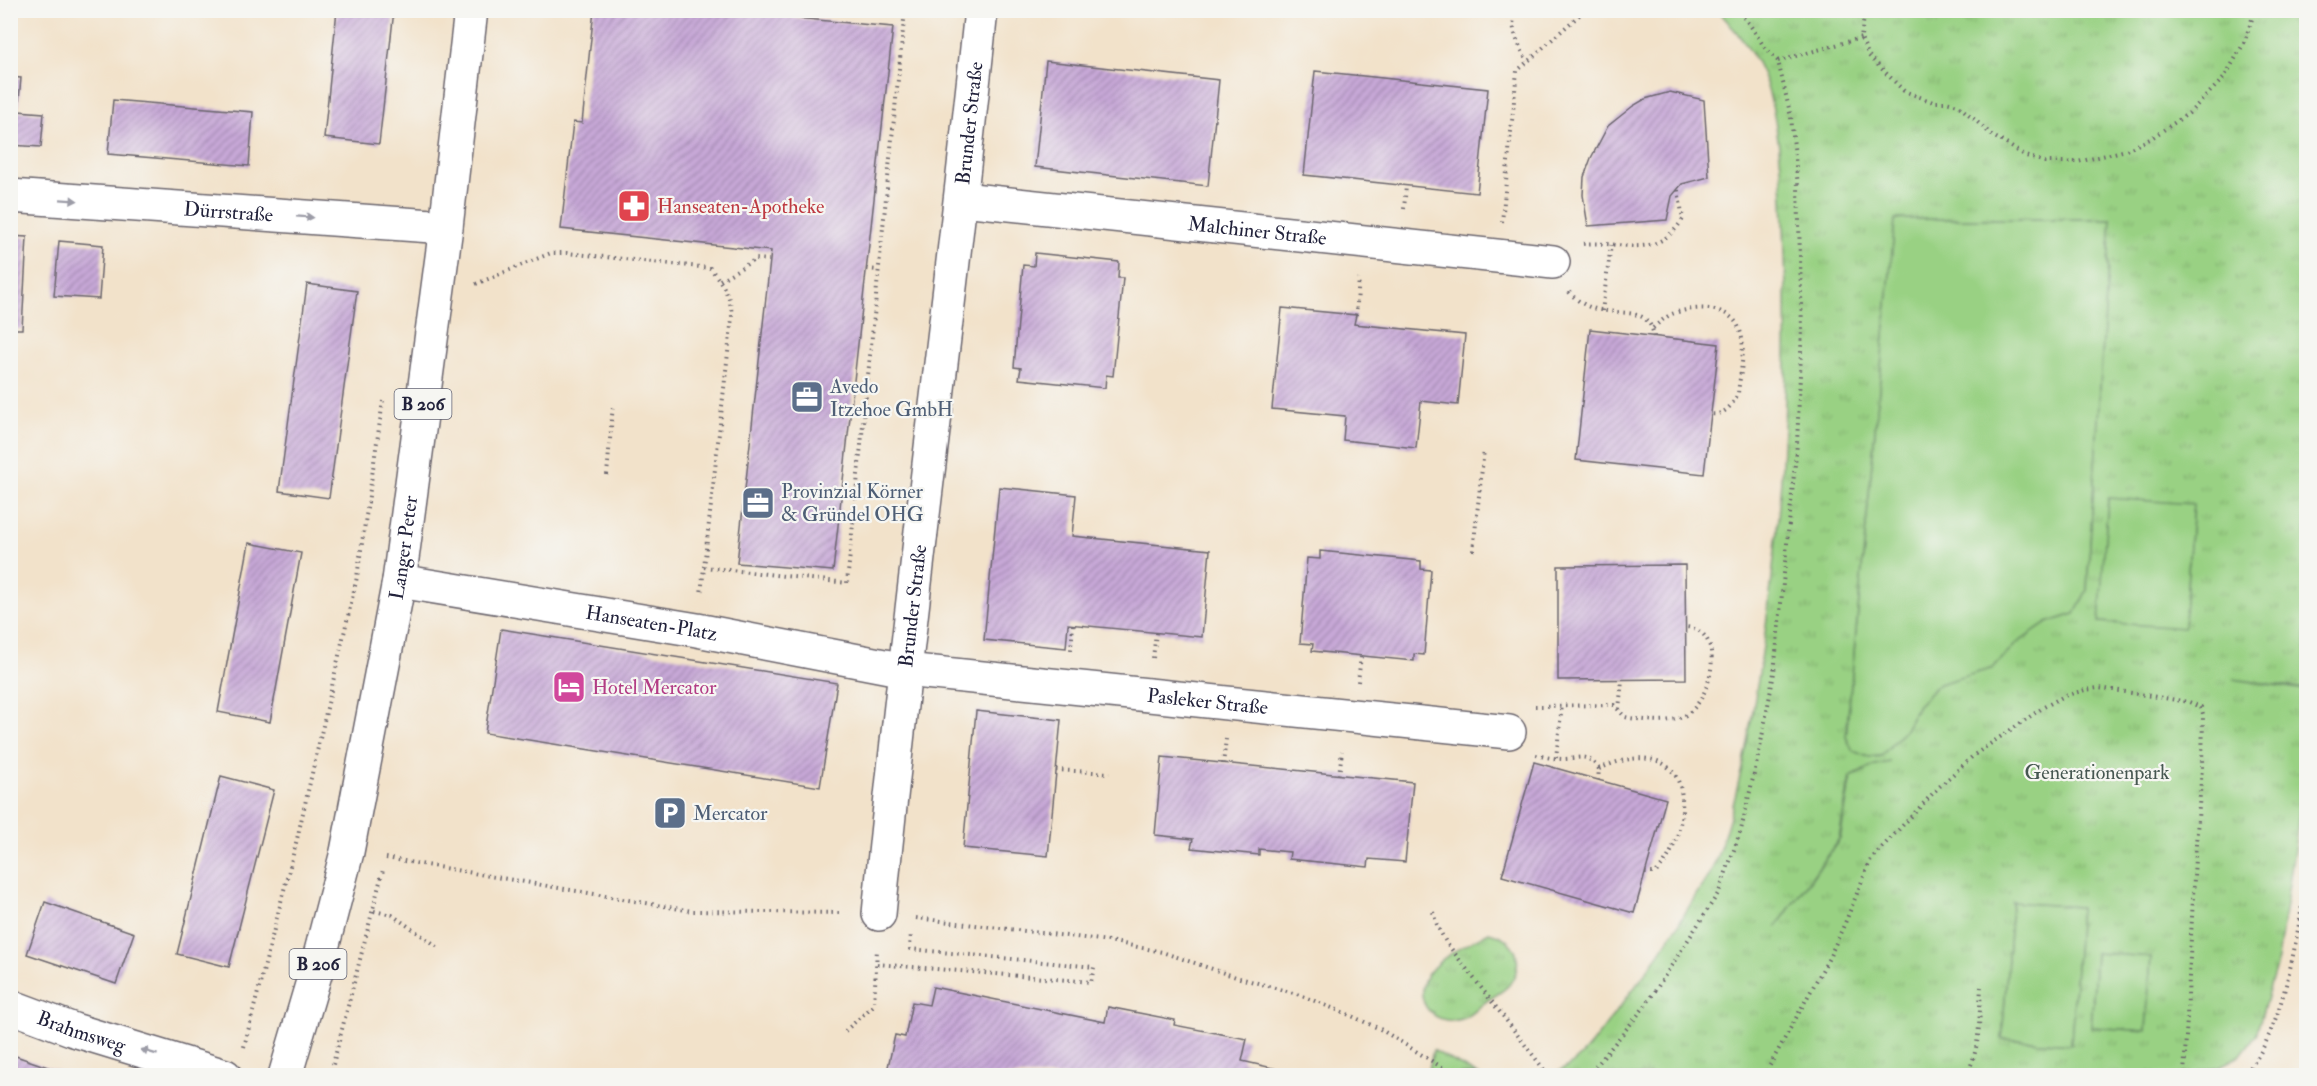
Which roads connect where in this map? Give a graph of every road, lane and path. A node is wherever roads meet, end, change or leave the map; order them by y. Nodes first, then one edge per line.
1 (471, 10) edge
2 (905, 10) edge
3 (981, 10) edge
4 (1516, 10) edge
5 (1585, 10) edge
6 (1737, 10) edge
7 (1866, 10) edge
8 (2255, 10) edge
9 (1862, 38) junction
10 (1778, 61) junction
11 (1527, 62) junction
12 (1677, 190) dead end
13 (10, 196) edge
14 (962, 199) junction
15 (446, 227) junction
16 (1611, 245) junction
17 (1505, 258) junction
18 (769, 260) dead end
19 (1553, 262) junction
20 (867, 269) dead end
21 (877, 270) junction
22 (720, 280) junction
23 (474, 285) dead end
24 (1602, 311) junction
25 (1653, 328) junction
26 (1654, 337) dead end
27 (385, 389) dead end
28 (613, 404) dead end
29 (1711, 414) dead end
30 (1484, 450) dead end
31 (607, 475) dead end
32 (1473, 551) dead end
33 (704, 567) junction
34 (399, 581) junction
35 (1686, 627) dead end
36 (697, 630) junction
37 (905, 670) junction
38 (1622, 680) dead end
39 (1562, 705) junction
40 (1619, 710) junction
41 (1509, 732) junction
42 (1556, 758) junction
43 (1599, 769) junction
44 (1056, 770) dead end
45 (1110, 773) dead end
46 (1598, 780) dead end
47 (386, 858) dead end
48 (1645, 873) dead end
49 (2307, 878) edge
50 (374, 910) dead end
51 (1433, 912) dead end
52 (879, 914) junction
53 (912, 918) junction
54 (437, 946) dead end
55 (1981, 987) dead end
56 (10, 1006) edge
57 (845, 1031) dead end
58 (234, 1064) edge
59 (285, 1076) edge
60 (1456, 1076) edge
61 (1549, 1076) edge
62 (1588, 1076) edge
63 (1764, 1076) edge
64 (1966, 1076) edge
65 (2184, 1076) edge
66 (2242, 1076) edge

1 - 15 street, Langer Peter / B 206
2 - 21 path
3 - 14 street, Brunder Straße
4 - 11 path
5 - 11 path
6 - 10 path
7 - 9 path
8 - 9 path
9 - 10 path
10 - 62 path
11 - 17 path
12 - 16 path
13 -> 15 street, Dürrstraße
14 - 17 street, Malchiner Straße
14 - 37 street, Brunder Straße
15 - 34 street, Langer Peter / B 206
16 - 19 path
16 - 24 path
17 - 19 street, Malchiner Straße
18 - 22 path
19 - 24 path
20 - 21 path
21 - 33 path
22 - 23 path
22 - 33 path
24 - 25 path
25 - 26 path
25 - 29 path
27 - 58 path
28 - 31 path
30 - 32 path
33 - 36 path
34 - 36 street, Hanseaten-Platz
34 - 59 street, Langer Peter / B 206
35 - 40 path
36 - 37 street, Hanseaten-Platz
37 - 41 street, Pasleker Straße
37 - 52 street, Brunder Straße
38 - 40 path
39 - 40 path
39 - 41 path
39 - 42 path
41 - 42 path
42 - 43 path
43 - 46 path
43 - 48 path
44 - 45 path
47 - 52 path
49 - 66 path
50 - 54 path
51 - 61 path
52 - 53 path
53 - 57 path
53 - 60 path
55 - 64 path
58 -> 56 street, Brahmsweg
63 - 65 path

